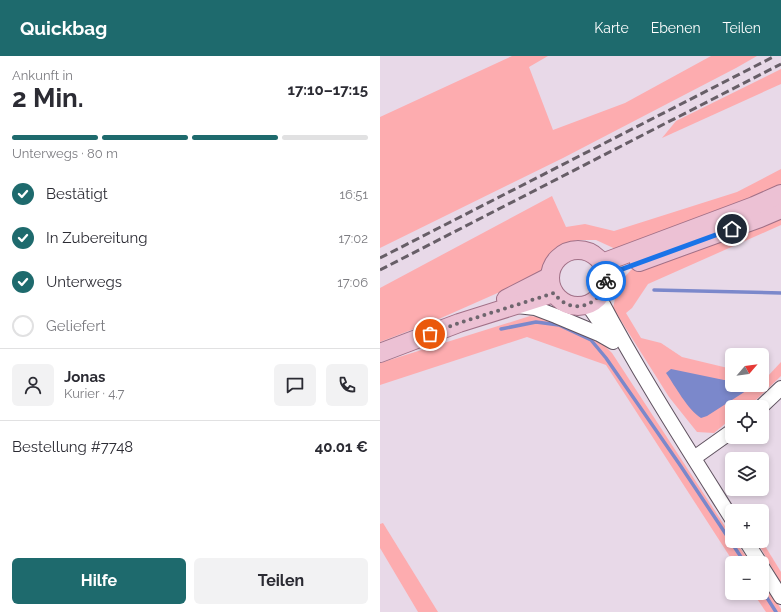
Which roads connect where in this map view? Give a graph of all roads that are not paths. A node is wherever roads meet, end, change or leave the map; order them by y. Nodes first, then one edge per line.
1 (781, 194) edge
2 (781, 209) edge
3 (604, 269) junction
4 (552, 285) junction
5 (594, 301) junction
6 (514, 306) junction
7 (459, 323) junction
8 (613, 342) junction
9 (380, 353) edge
10 (642, 373) junction
11 (781, 388) edge
12 (768, 400) edge
13 (725, 436) edge
14 (694, 458) junction
15 (725, 508) edge
16 (769, 578) edge
17 (781, 597) edge

1 - 3 main road
2 - 3 main road
3 - 4 main road
3 - 5 main road
4 - 5 main road
4 - 6 main road
4 - 7 main road
5 - 8 street
5 - 10 street
6 - 7 main road
6 - 8 street
7 - 9 main road
8 - 10 street
10 - 14 street
11 - 12 street
13 - 14 street
14 - 15 street
16 - 17 street

